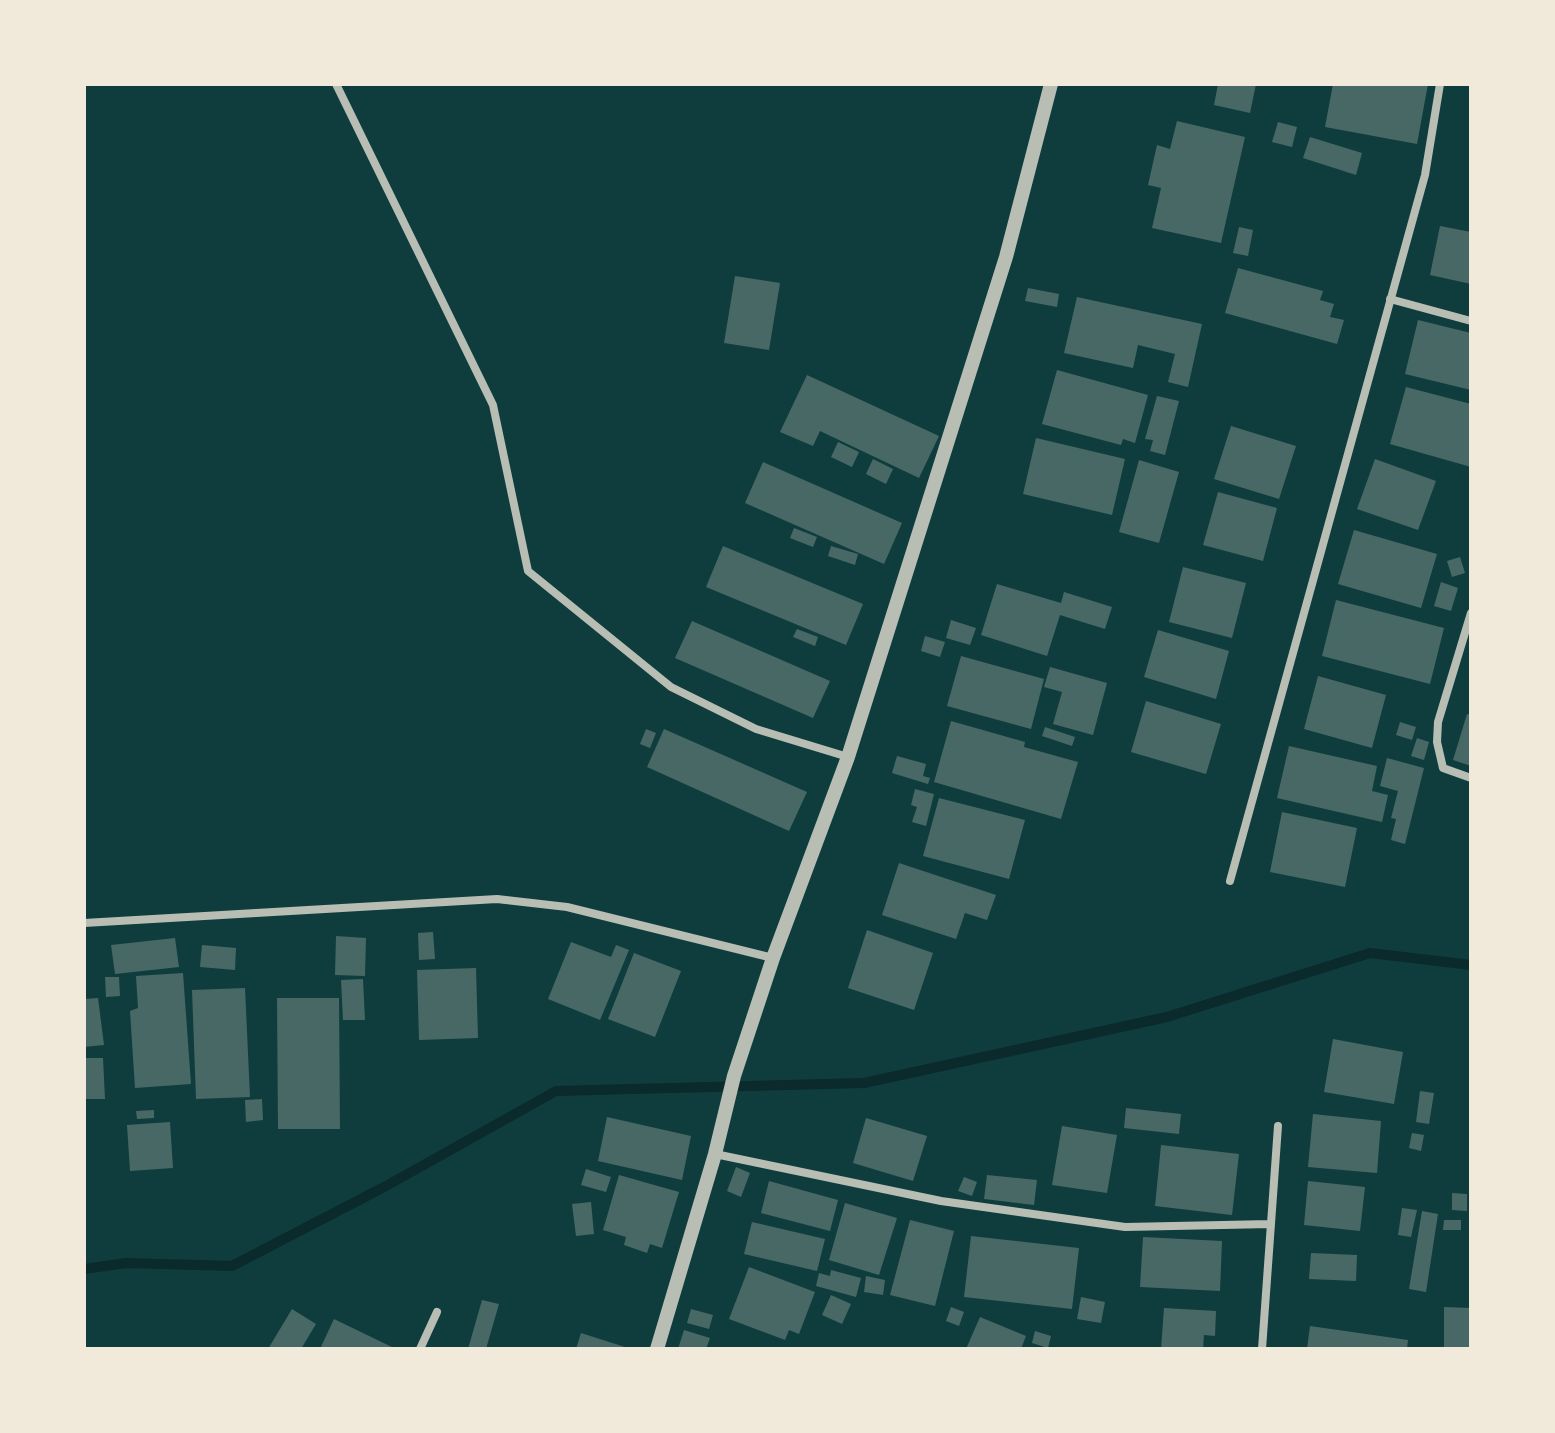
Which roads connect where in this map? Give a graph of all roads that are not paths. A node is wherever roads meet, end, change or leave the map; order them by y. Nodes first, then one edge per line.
1 (336, 84) edge
2 (1051, 84) edge
3 (1440, 84) edge
4 (1390, 299) junction
5 (1471, 321) edge
6 (1471, 613) edge
7 (848, 757) junction
8 (1471, 778) edge
9 (1230, 881) dead end
10 (84, 923) edge
11 (773, 958) junction
12 (1278, 1126) dead end
13 (715, 1154) junction
14 (1271, 1224) junction
15 (437, 1312) dead end
16 (420, 1349) edge
17 (657, 1349) edge
18 (1262, 1349) edge

1 - 7 street
2 - 7 street
3 - 4 street
4 - 5 street
4 - 9 street
6 - 8 street
7 - 11 street
10 - 11 street
11 - 13 street
12 - 14 street
13 - 14 street
13 - 17 street
14 - 18 street
15 - 16 street

